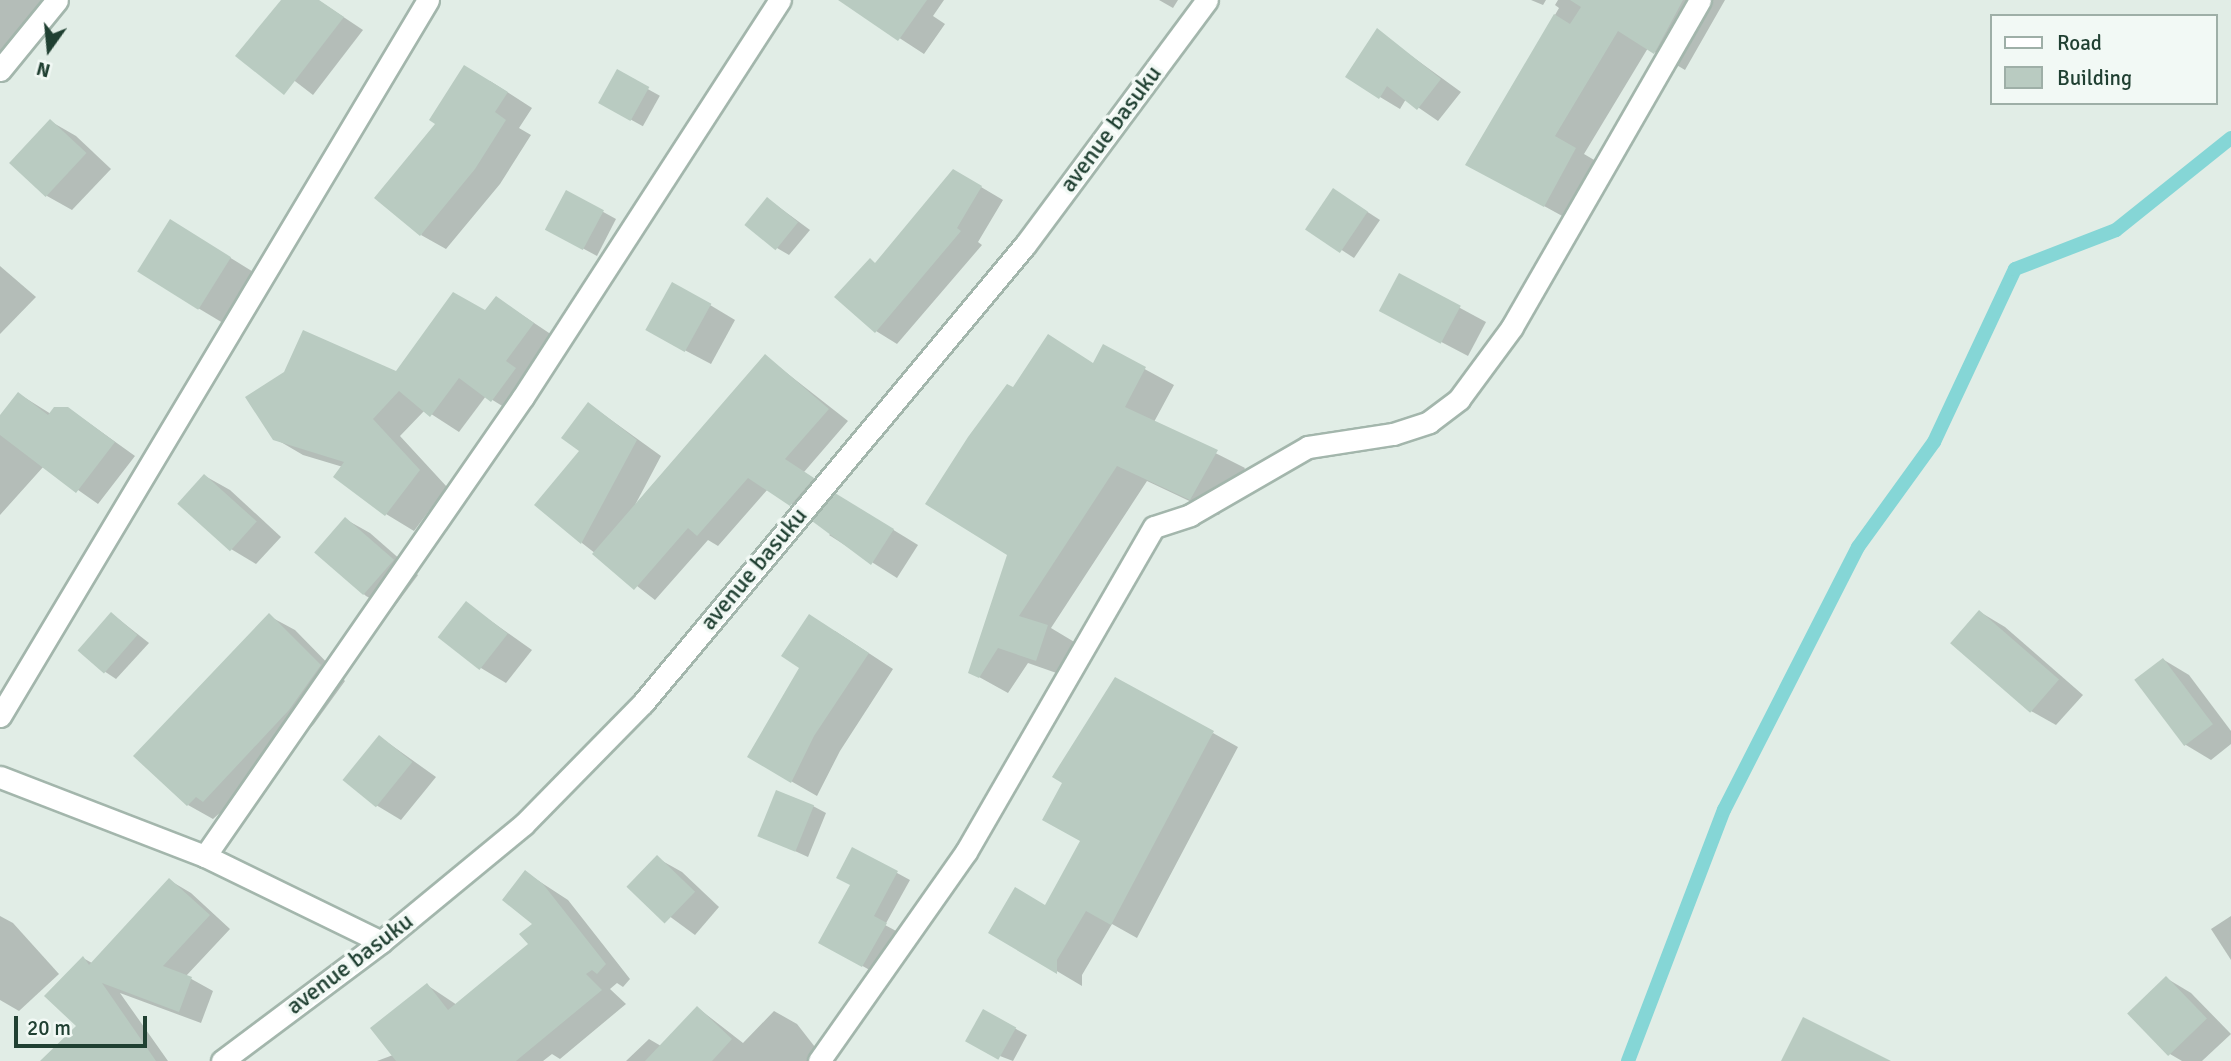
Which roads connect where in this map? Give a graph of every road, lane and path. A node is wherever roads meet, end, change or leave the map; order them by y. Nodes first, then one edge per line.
1 (57, 0) edge
2 (428, 0) edge
3 (780, 0) edge
4 (1207, 0) edge
5 (1700, 0) edge
6 (0, 70) edge
7 (0, 716) edge
8 (0, 777) edge
9 (205, 856) junction
10 (381, 942) junction
11 (222, 1061) edge
12 (819, 1061) edge

1 - 6 street
2 - 7 street
3 - 9 street
4 - 10 street, avenue basuku
5 - 12 street
8 - 9 street
9 - 10 street
10 - 11 street, avenue basuku

